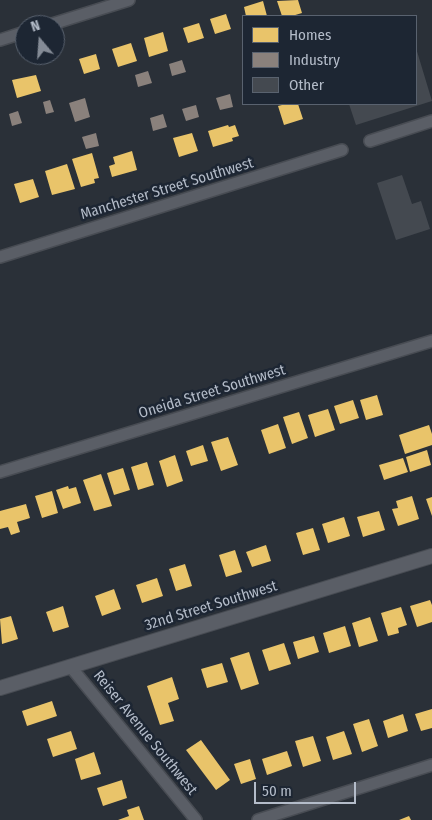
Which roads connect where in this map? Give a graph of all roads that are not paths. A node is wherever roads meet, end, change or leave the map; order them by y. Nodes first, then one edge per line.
1 (129, 0) edge
2 (65, 20) edge
3 (15, 35) edge
4 (0, 40) edge
5 (432, 121) edge
6 (370, 141) dead end
7 (342, 150) dead end
8 (0, 257) edge
9 (432, 341) edge
10 (0, 472) edge
11 (432, 556) edge
12 (70, 666) junction
13 (0, 688) edge
14 (432, 765) edge
15 (196, 820) edge
16 (258, 820) edge

1 - 2 street
3 - 4 street
5 - 6 street
7 - 8 street, Manchester Street Southwest
9 - 10 street, Oneida Street Southwest
11 - 12 street, 32nd Street Southwest
12 - 13 street, 32nd Street Southwest
12 - 15 street, Reiser Avenue Southwest
14 - 16 street

